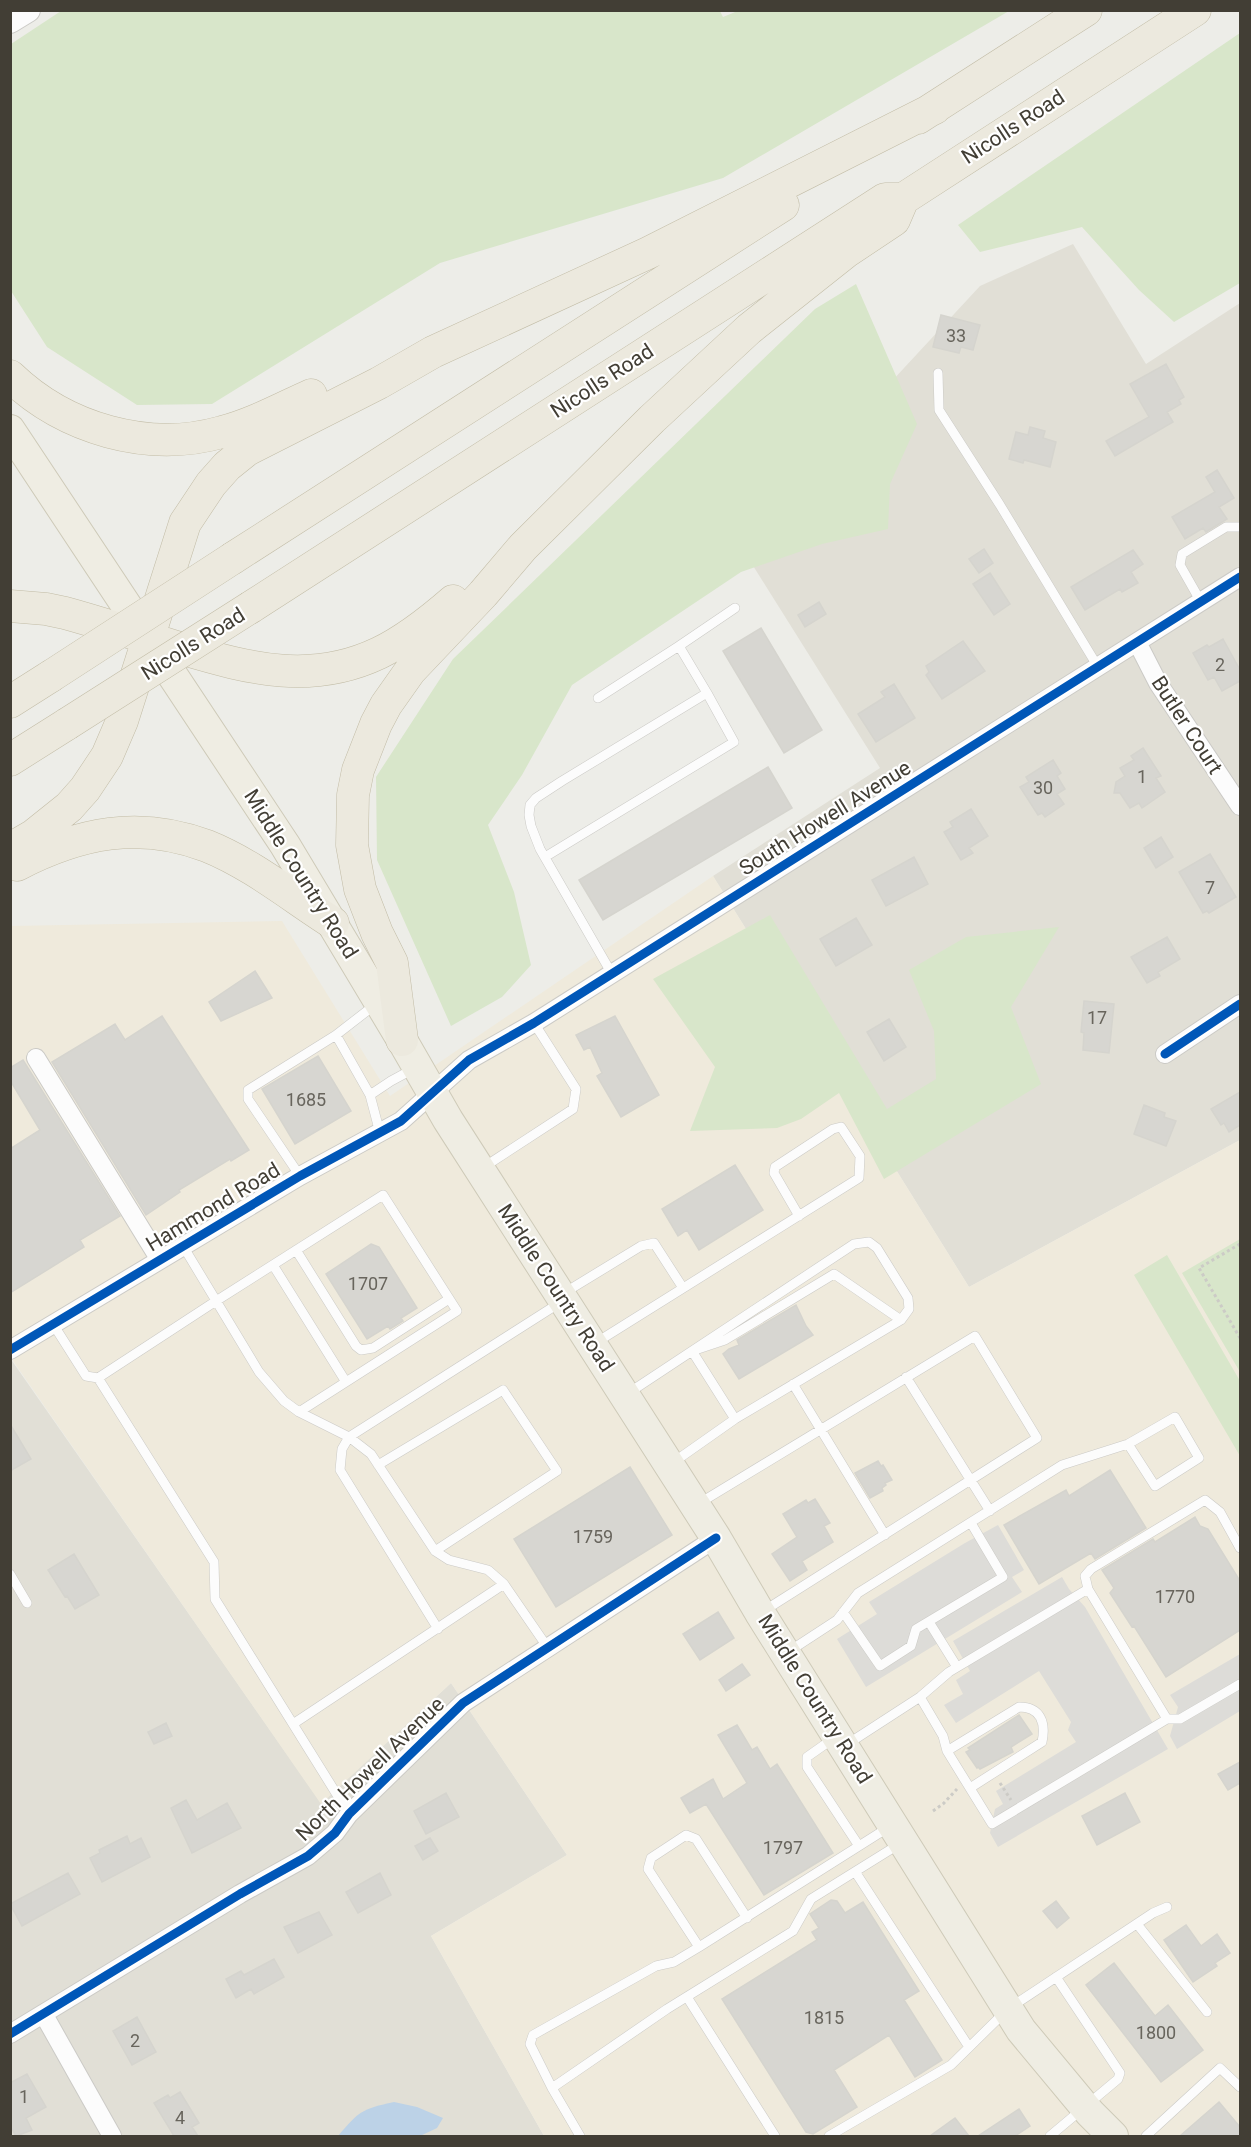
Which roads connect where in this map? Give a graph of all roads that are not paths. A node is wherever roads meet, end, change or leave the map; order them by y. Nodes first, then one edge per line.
1 (28, 10) edge
2 (1086, 10) edge
3 (1195, 10) edge
4 (10, 21) edge
5 (935, 108) junction
6 (903, 199) junction
7 (433, 352) junction
8 (938, 373) dead end
9 (10, 376) edge
10 (10, 430) edge
11 (1240, 527) edge
12 (523, 547) junction
13 (1240, 577) edge
14 (1201, 602) junction
15 (10, 606) edge
16 (735, 608) dead end
17 (149, 639) junction
18 (1137, 642) junction
19 (679, 646) junction
20 (1098, 667) junction
21 (707, 693) junction
22 (597, 698) dead end
23 (10, 702) edge
24 (10, 760) edge
25 (1240, 806) edge
26 (10, 849) edge
27 (545, 857) junction
28 (10, 868) edge
29 (333, 923) junction
30 (612, 974) junction
31 (379, 1001) junction
32 (1240, 1004) edge
33 (534, 1023) junction
34 (336, 1035) junction
35 (402, 1040) junction
36 (1165, 1054) dead end
37 (36, 1058) dead end
38 (425, 1079) junction
39 (370, 1095) junction
40 (380, 1133) junction
41 (479, 1170) junction
42 (300, 1176) junction
43 (799, 1216) junction
44 (183, 1246) junction
45 (296, 1250) junction
46 (159, 1260) junction
47 (273, 1265) junction
48 (683, 1288) junction
49 (562, 1298) junction
50 (449, 1299) junction
51 (216, 1300) junction
52 (901, 1320) junction
53 (53, 1324) junction
54 (592, 1345) junction
55 (10, 1350) edge
56 (692, 1351) junction
57 (906, 1377) junction
58 (98, 1378) junction
59 (346, 1382) junction
60 (793, 1384) junction
61 (625, 1396) junction
62 (299, 1412) junction
63 (735, 1419) junction
64 (821, 1429) junction
65 (349, 1437) junction
66 (1128, 1444) junction
67 (378, 1465) junction
68 (669, 1465) junction
69 (970, 1482) junction
70 (695, 1505) junction
71 (990, 1511) junction
72 (971, 1523) junction
73 (885, 1535) junction
74 (716, 1538) junction
75 (1240, 1548) edge
76 (435, 1551) junction
77 (10, 1574) edge
78 (504, 1584) junction
79 (1088, 1589) junction
80 (27, 1603) dead end
81 (843, 1611) junction
82 (760, 1613) junction
83 (929, 1622) junction
84 (438, 1629) junction
85 (548, 1648) junction
86 (786, 1653) junction
87 (957, 1667) junction
88 (1240, 1684) edge
89 (920, 1697) junction
90 (1167, 1719) junction
91 (293, 1724) junction
92 (841, 1741) junction
93 (947, 1751) junction
94 (970, 1788) junction
95 (349, 1814) junction
96 (899, 1833) junction
97 (859, 1846) junction
98 (856, 1873) junction
99 (1167, 1907) dead end
100 (747, 1918) junction
101 (1137, 1924) junction
102 (699, 1947) junction
103 (1056, 1977) junction
104 (687, 1997) junction
105 (1008, 2009) junction
106 (1207, 2012) dead end
107 (44, 2015) junction
108 (10, 2034) edge
109 (969, 2047) junction
110 (1240, 2087) edge
111 (552, 2088) junction
112 (1085, 2107) junction
113 (112, 2136) edge
114 (580, 2136) edge
115 (775, 2136) edge
116 (829, 2136) edge
117 (1050, 2136) edge
118 (1113, 2136) edge
119 (1146, 2136) edge

1 - 4 street
2 - 5 highway
3 - 6 highway, Nicolls Road
5 - 7 highway
5 - 23 highway, bridge
6 - 12 highway
6 - 24 highway, Nicolls Road, bridge
7 - 9 highway
7 - 17 highway
8 - 20 lane
10 - 17 main road, Middle Country Road
11 - 14 lane
12 - 17 highway
12 - 35 highway
13 - 14 street, South Howell Avenue
14 - 18 street, South Howell Avenue
15 - 17 highway
16 - 19 lane
17 - 26 highway
17 - 29 main road, Middle Country Road
18 - 20 street, South Howell Avenue
18 - 25 street, Butler Court
19 - 21 lane
19 - 22 lane
20 - 30 street, South Howell Avenue
21 - 27 lane
21 - 27 lane
27 - 30 lane
28 - 29 highway
29 - 31 main road, Middle Country Road
30 - 33 street, South Howell Avenue
31 - 34 lane
31 - 35 main road, Middle Country Road
32 - 36 street
33 - 38 street, South Howell Avenue
33 - 41 lane
34 - 39 lane
34 - 42 lane
35 - 38 main road, Middle Country Road
37 - 46 street
38 - 39 lane
38 - 40 street, Hammond Road
38 - 41 main road, Middle Country Road
39 - 40 lane
40 - 42 street, Hammond Road
41 - 49 main road, Middle Country Road
42 - 44 street, Hammond Road
43 - 43 lane
43 - 48 lane
44 - 46 street, Hammond Road
44 - 51 lane
45 - 47 lane
45 - 50 lane
45 - 50 lane
46 - 53 street, Hammond Road
47 - 51 lane
47 - 59 lane
48 - 49 lane
48 - 54 lane
49 - 54 main road, Middle Country Road
49 - 65 lane
50 - 59 lane
51 - 58 lane
51 - 62 lane
52 - 56 lane
52 - 56 lane
52 - 60 lane
53 - 55 street, Hammond Road
53 - 58 lane
54 - 61 main road, Middle Country Road
56 - 61 lane
56 - 63 lane
57 - 64 lane
57 - 69 lane
57 - 69 lane
58 - 91 lane
59 - 62 lane
60 - 63 lane
60 - 64 lane
61 - 68 main road, Middle Country Road
62 - 65 lane
63 - 68 lane
64 - 70 lane
64 - 73 lane
65 - 67 lane
65 - 84 lane
66 - 66 lane
66 - 71 lane
67 - 76 lane
67 - 76 lane
68 - 70 main road, Middle Country Road
69 - 71 lane
69 - 73 lane
70 - 74 main road, Middle Country Road
71 - 72 lane
72 - 81 lane
72 - 83 lane
73 - 82 lane
74 - 82 main road, Middle Country Road
74 - 85 street, North Howell Avenue
75 - 79 lane
76 - 78 lane
77 - 80 lane
78 - 84 lane
78 - 85 lane
79 - 87 lane
79 - 90 lane
81 - 83 lane
81 - 86 lane
82 - 86 main road, Middle Country Road
83 - 87 lane
84 - 91 lane
85 - 95 street, North Howell Avenue
86 - 92 main road, Middle Country Road
87 - 89 lane
88 - 90 lane
89 - 92 lane
89 - 93 lane
90 - 94 lane
91 - 95 lane
92 - 96 main road, Middle Country Road
92 - 97 lane
93 - 94 lane
93 - 94 lane
95 - 107 street, North Howell Avenue
96 - 97 lane
96 - 98 lane
96 - 105 main road, Middle Country Road
97 - 100 lane
98 - 104 lane
98 - 109 lane
99 - 101 lane
100 - 102 lane
100 - 102 lane
101 - 103 lane
101 - 106 lane
102 - 111 lane
103 - 105 lane
103 - 112 lane
104 - 111 lane
104 - 115 lane
105 - 109 lane
105 - 112 main road, Middle Country Road
107 - 108 street, North Howell Avenue
107 - 113 street
109 - 116 lane
110 - 119 lane
111 - 114 lane
112 - 117 lane
112 - 118 main road, Middle Country Road

